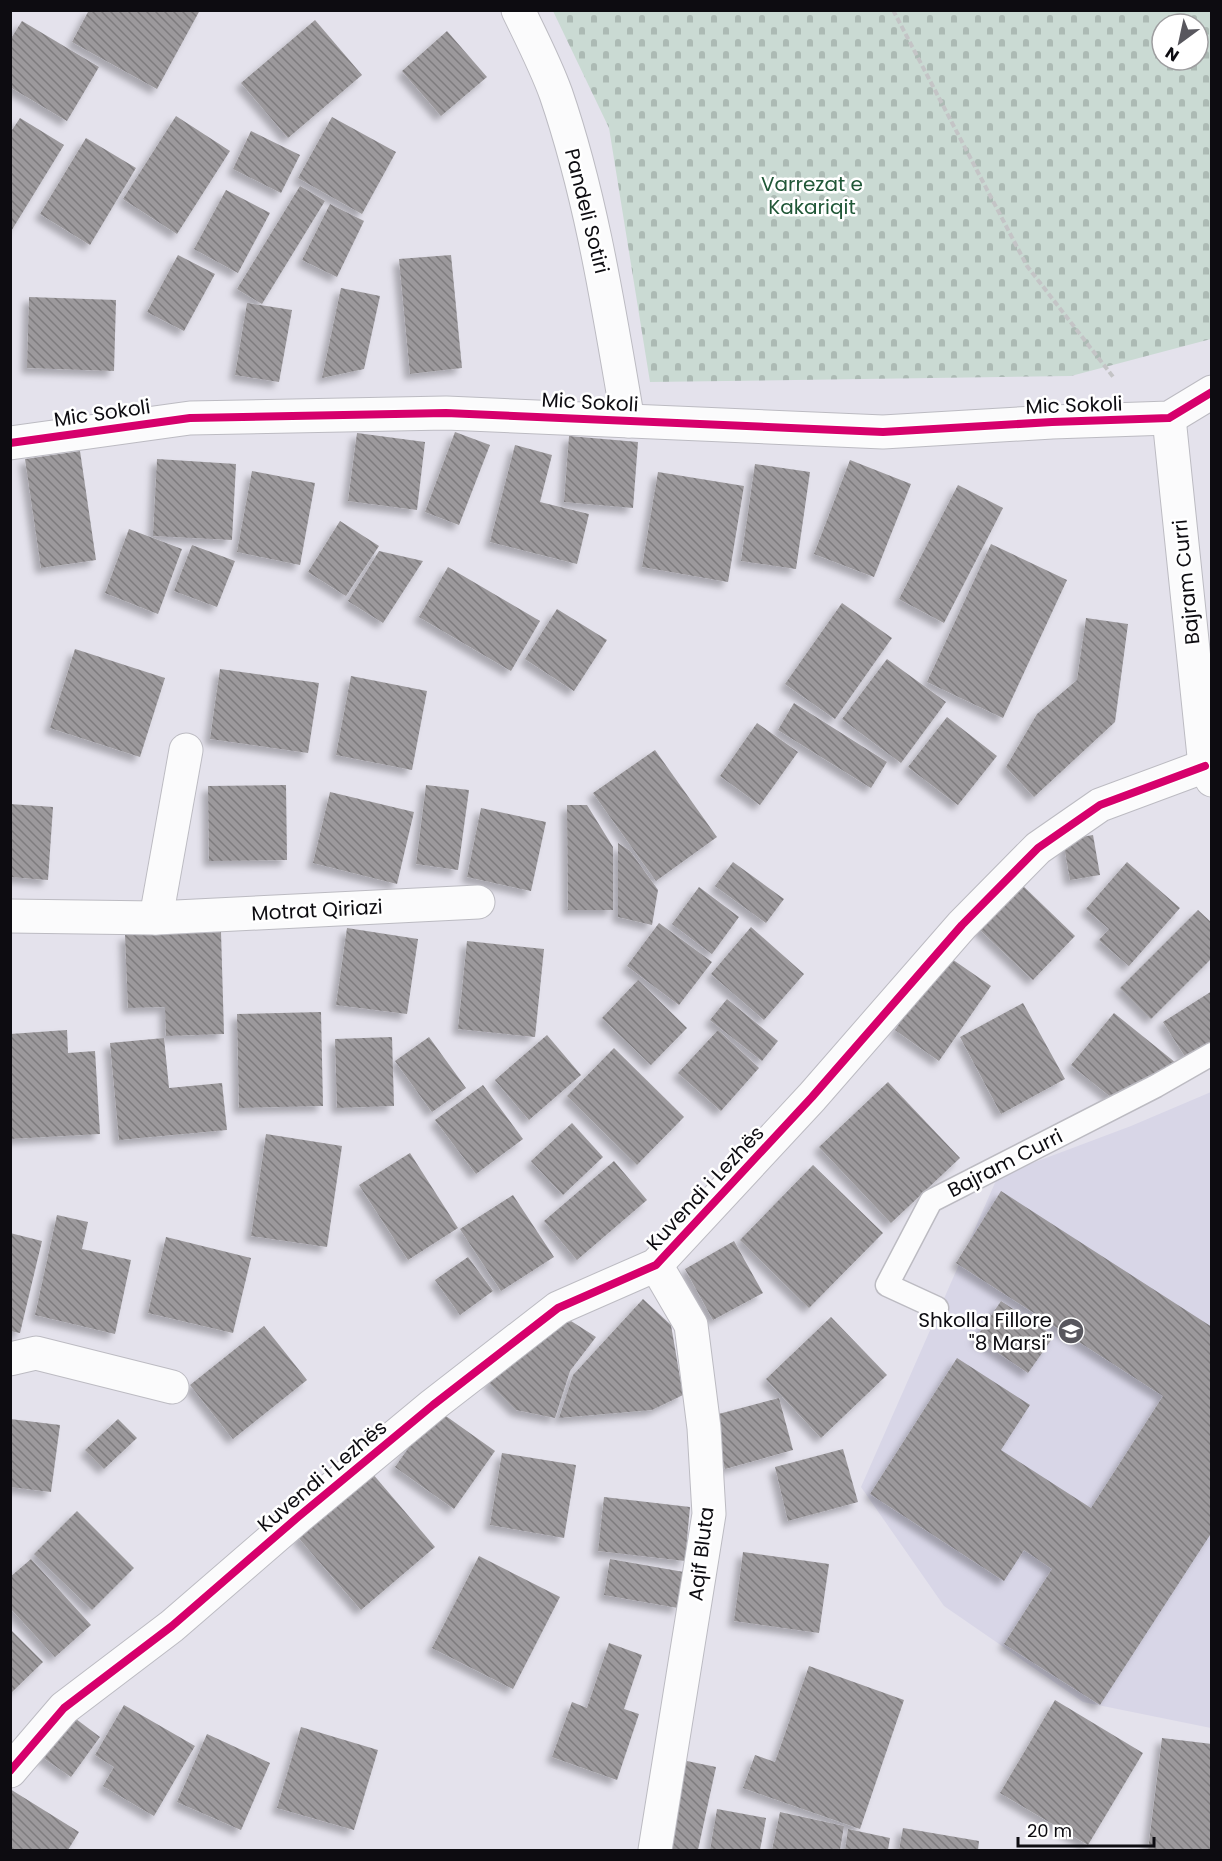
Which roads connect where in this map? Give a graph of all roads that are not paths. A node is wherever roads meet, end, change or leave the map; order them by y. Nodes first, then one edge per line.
1 (518, 10) edge
2 (1212, 392) edge
3 (1157, 419) junction
4 (628, 421) junction
5 (10, 444) edge
6 (186, 750) dead end
7 (1208, 773) edge
8 (478, 902) dead end
9 (10, 916) edge
10 (156, 918) junction
11 (1212, 1054) edge
12 (656, 1265) junction
13 (937, 1308) dead end
14 (10, 1359) edge
15 (172, 1387) dead end
16 (10, 1771) edge
17 (655, 1851) edge

1 - 4 street, Pandeli Sotiri
2 - 3 street
3 - 4 street, Mic Sokoli
3 - 7 street, Bajram Curri
4 - 5 street, Mic Sokoli
6 - 10 street
7 - 12 street, Kuvendi i Lezhës
8 - 10 street, Motrat Qiriazi
9 - 10 street, Motrat Qiriazi
11 - 13 lane, Bajram Curri
12 - 16 street, Kuvendi i Lezhës
12 - 17 street, Aqif Bluta
14 - 15 street

